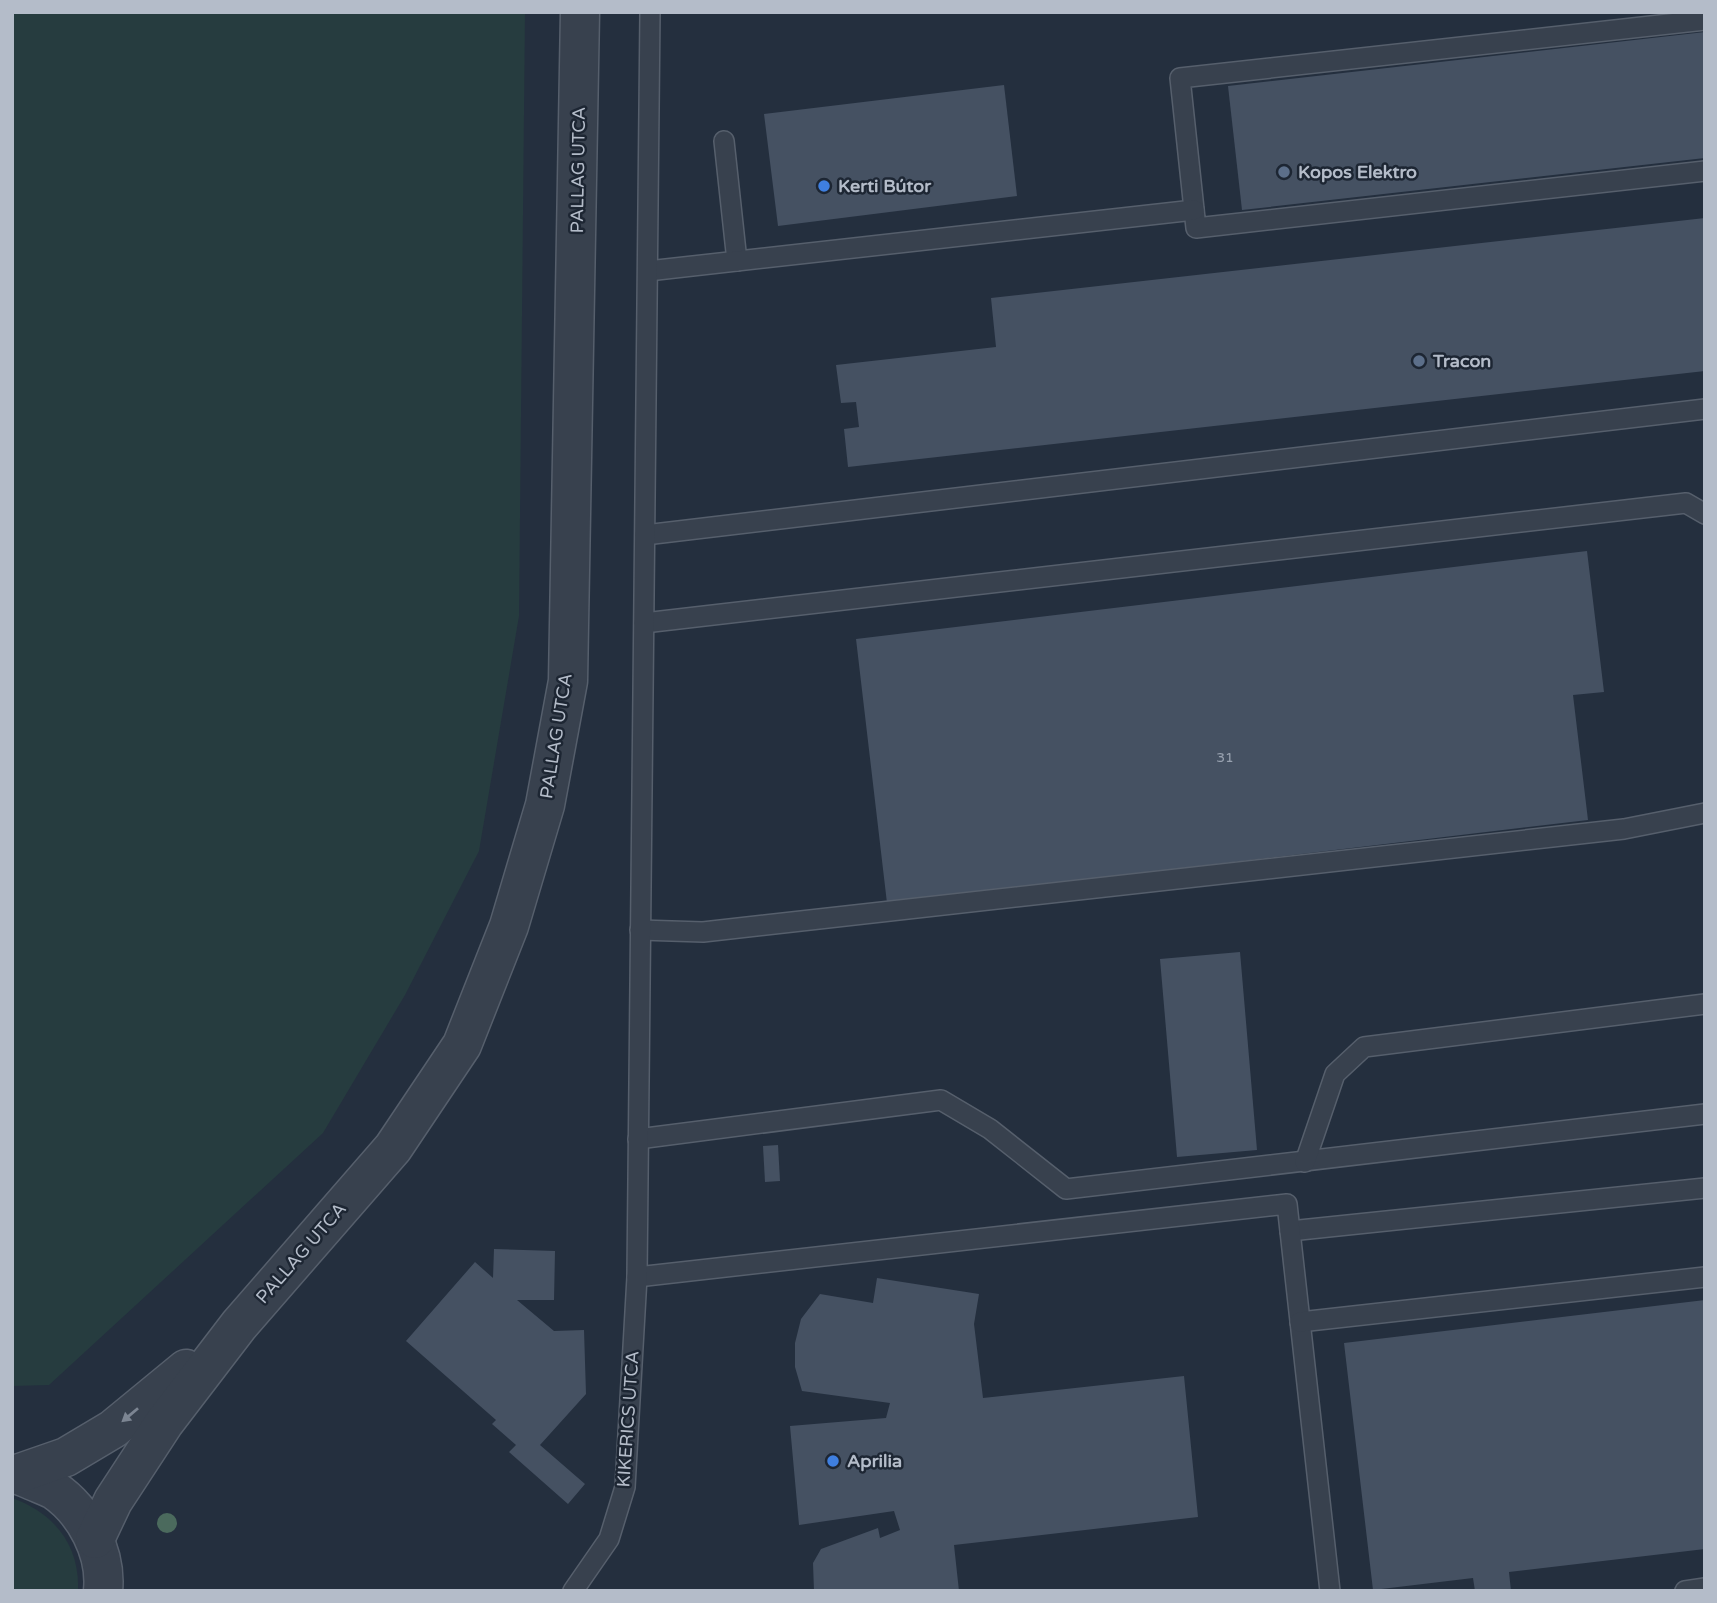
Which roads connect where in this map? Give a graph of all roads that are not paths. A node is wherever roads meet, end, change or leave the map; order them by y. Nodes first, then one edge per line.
1 (580, 12) edge
2 (650, 12) edge
3 (1705, 20) edge
4 (724, 141) dead end
5 (1705, 171) edge
6 (1194, 210) junction
7 (737, 261) junction
8 (648, 271) junction
9 (1705, 409) edge
10 (1705, 514) edge
11 (645, 535) junction
12 (644, 623) junction
13 (1705, 813) edge
14 (640, 930) junction
15 (1705, 1004) edge
16 (1705, 1114) edge
17 (638, 1139) junction
18 (1304, 1161) junction
19 (1705, 1188) edge
20 (1290, 1231) junction
21 (637, 1277) junction
22 (1705, 1277) edge
23 (1300, 1322) junction
24 (239, 1325) junction
25 (15, 1474) edge
26 (95, 1539) junction
27 (112, 1586) edge
28 (1705, 1588) edge
29 (573, 1591) edge
30 (1330, 1591) edge
31 (1685, 1591) edge

1 - 24 street, PALLAG UTCA
2 - 8 lane
3 - 6 lane
4 - 7 lane
5 - 6 lane
6 - 7 lane
7 - 8 lane
8 - 11 lane
9 - 11 lane
10 - 12 lane
11 - 12 lane
12 - 14 lane
13 - 14 lane
14 - 17 lane
15 - 18 lane
16 - 18 lane
17 - 18 lane
17 - 21 lane
19 - 20 lane
20 - 21 lane
20 - 23 lane
21 - 29 lane, KIKERICS UTCA
22 - 23 lane
23 - 30 lane
24 -> 25 street
24 - 26 street
25 - 26 street
26 - 27 street
28 - 31 lane

